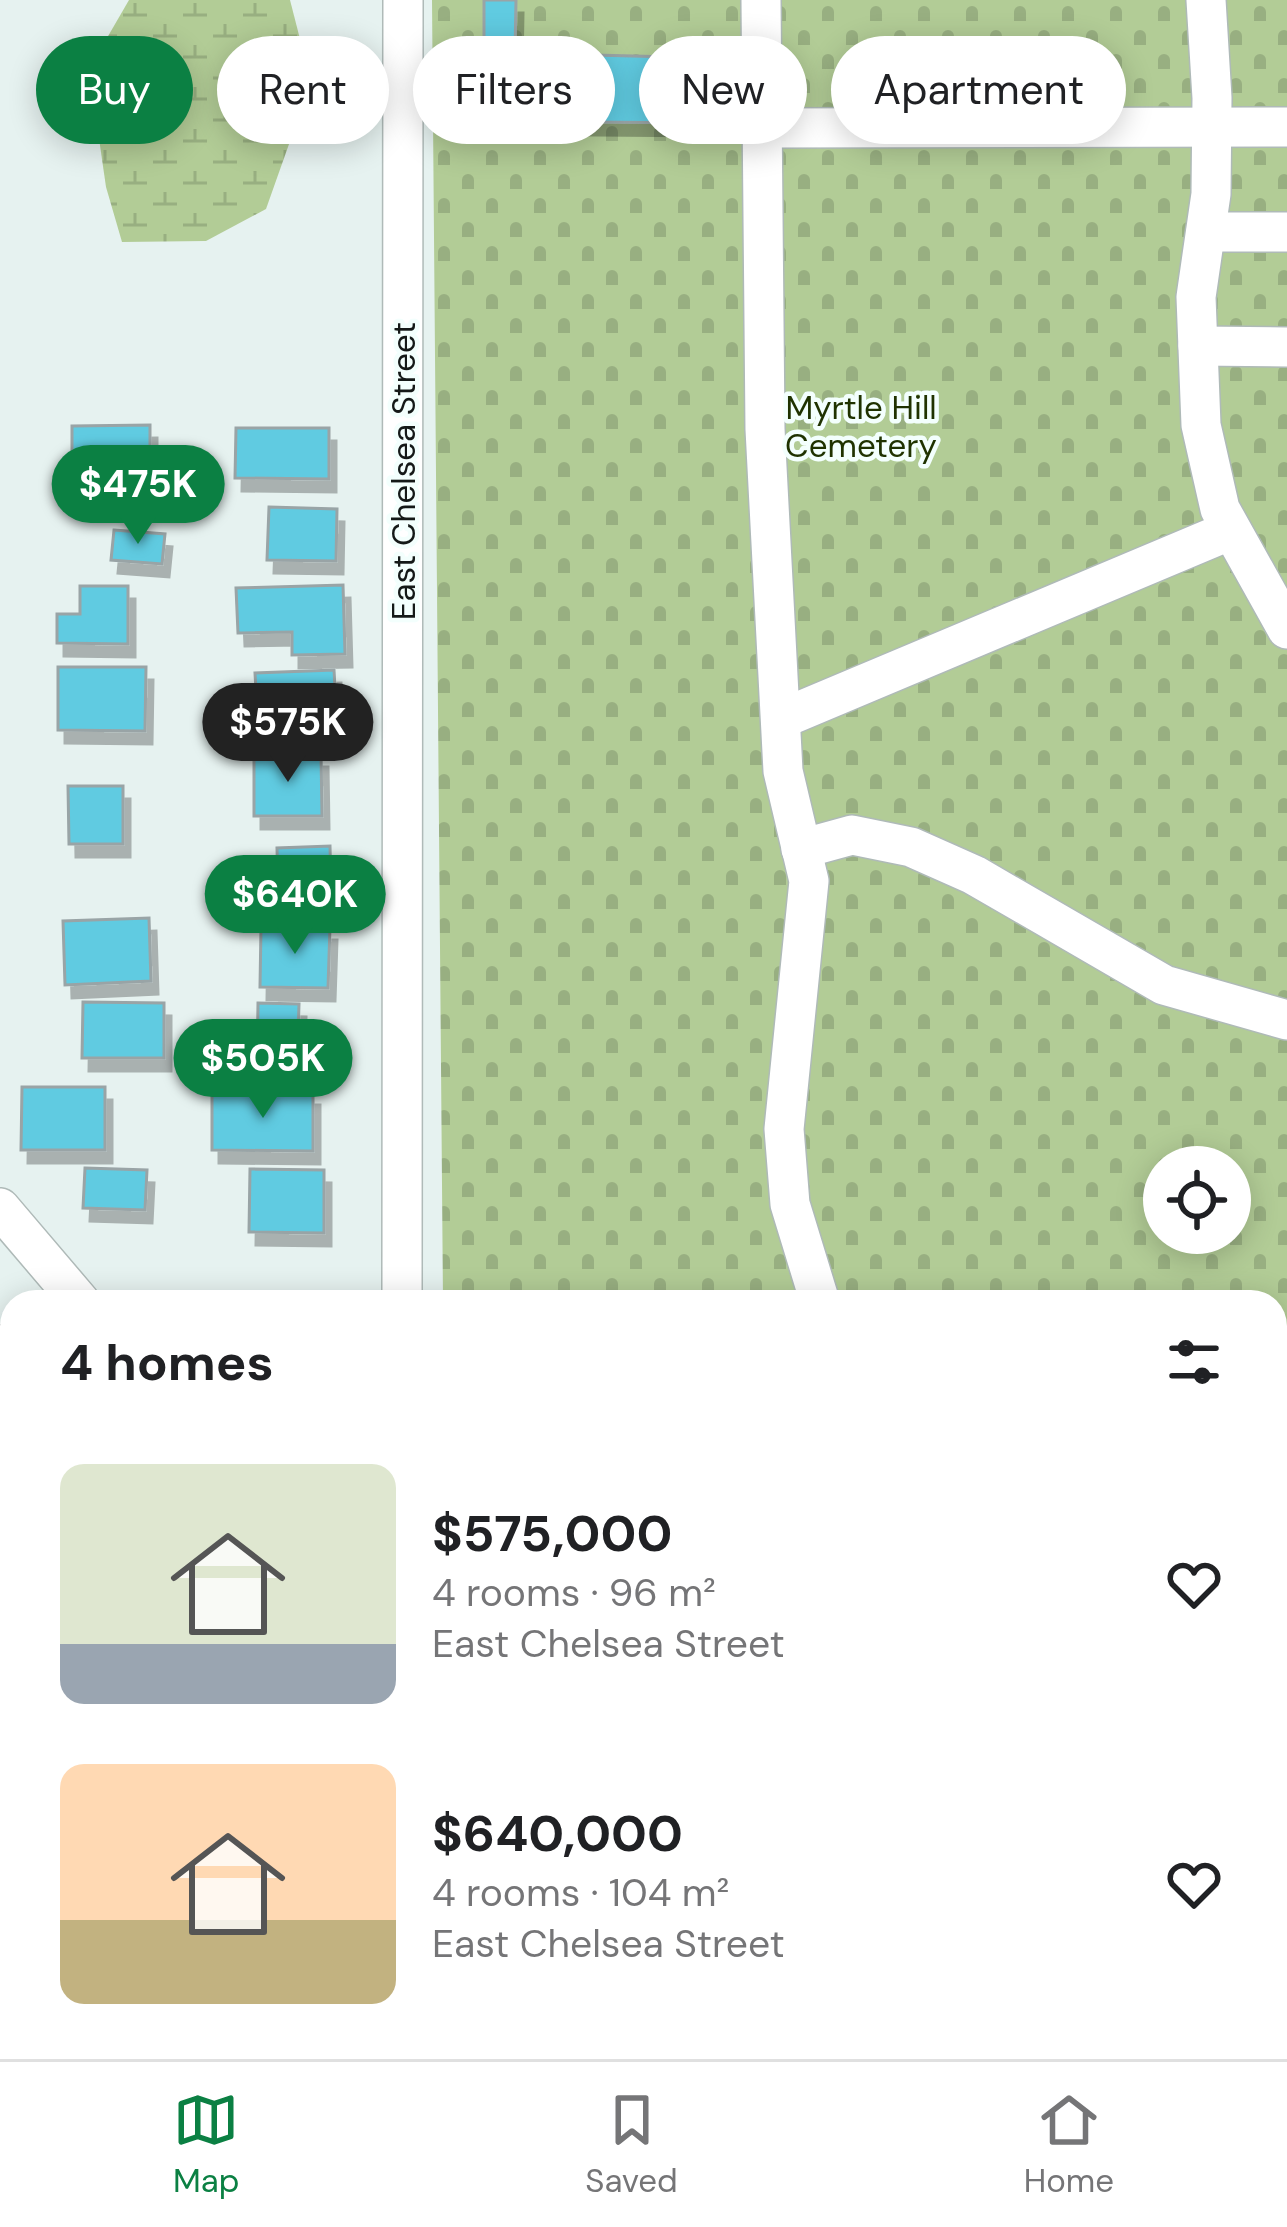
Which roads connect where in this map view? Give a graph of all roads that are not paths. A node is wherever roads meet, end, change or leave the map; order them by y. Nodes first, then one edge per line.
1 (403, 0) edge
2 (760, 0) edge
3 (1206, 0) edge
4 (761, 36) edge
5 (1212, 127) junction
6 (1287, 127) edge
7 (807, 128) edge
8 (762, 144) edge
9 (1205, 232) junction
10 (1287, 232) edge
11 (1198, 346) junction
12 (1287, 347) edge
13 (1231, 530) junction
14 (1287, 629) edge
15 (781, 719) junction
16 (801, 849) junction
17 (1287, 1020) edge
18 (0, 1208) edge
19 (70, 1290) edge
20 (402, 1290) edge
21 (816, 1290) edge

1 - 20 street, East Chelsea Street
2 - 4 street
3 - 5 street
5 - 6 street
5 - 7 street
5 - 9 street
8 - 15 street
9 - 10 street
9 - 11 street
11 - 12 street
11 - 13 street
13 - 14 street
13 - 15 street
15 - 16 street
16 - 17 street
16 - 21 street
18 - 19 street

